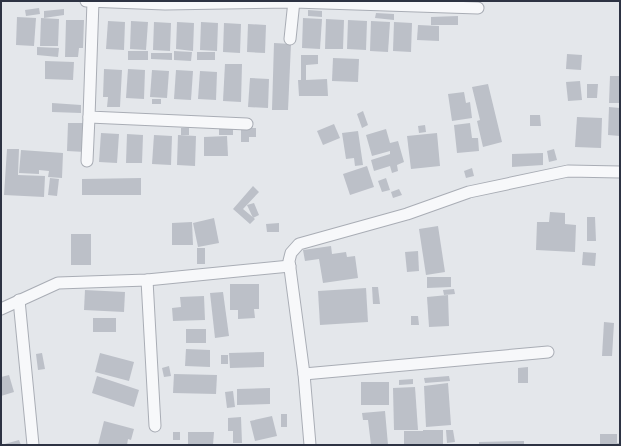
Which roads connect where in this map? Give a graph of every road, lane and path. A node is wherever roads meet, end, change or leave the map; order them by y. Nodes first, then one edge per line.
1 (86, 1) edge
2 (93, 1) edge
3 (294, 2) edge
4 (478, 8) dead end
5 (290, 39) dead end
6 (90, 117) junction
7 (247, 124) dead end
8 (87, 160) dead end
9 (620, 172) edge
10 (290, 266) junction
11 (147, 280) junction
12 (19, 300) junction
13 (1, 309) edge
14 (548, 352) dead end
15 (304, 374) junction
16 (155, 426) dead end
17 (33, 445) edge
18 (310, 445) edge

1 - 2 street
2 - 3 street
2 - 6 street
3 - 4 street
3 - 5 street
6 - 7 street
6 - 8 street
9 - 10 street
10 - 11 street
10 - 15 street
11 - 12 street
11 - 16 street
12 - 13 street
12 - 17 street
14 - 15 street
15 - 18 street

